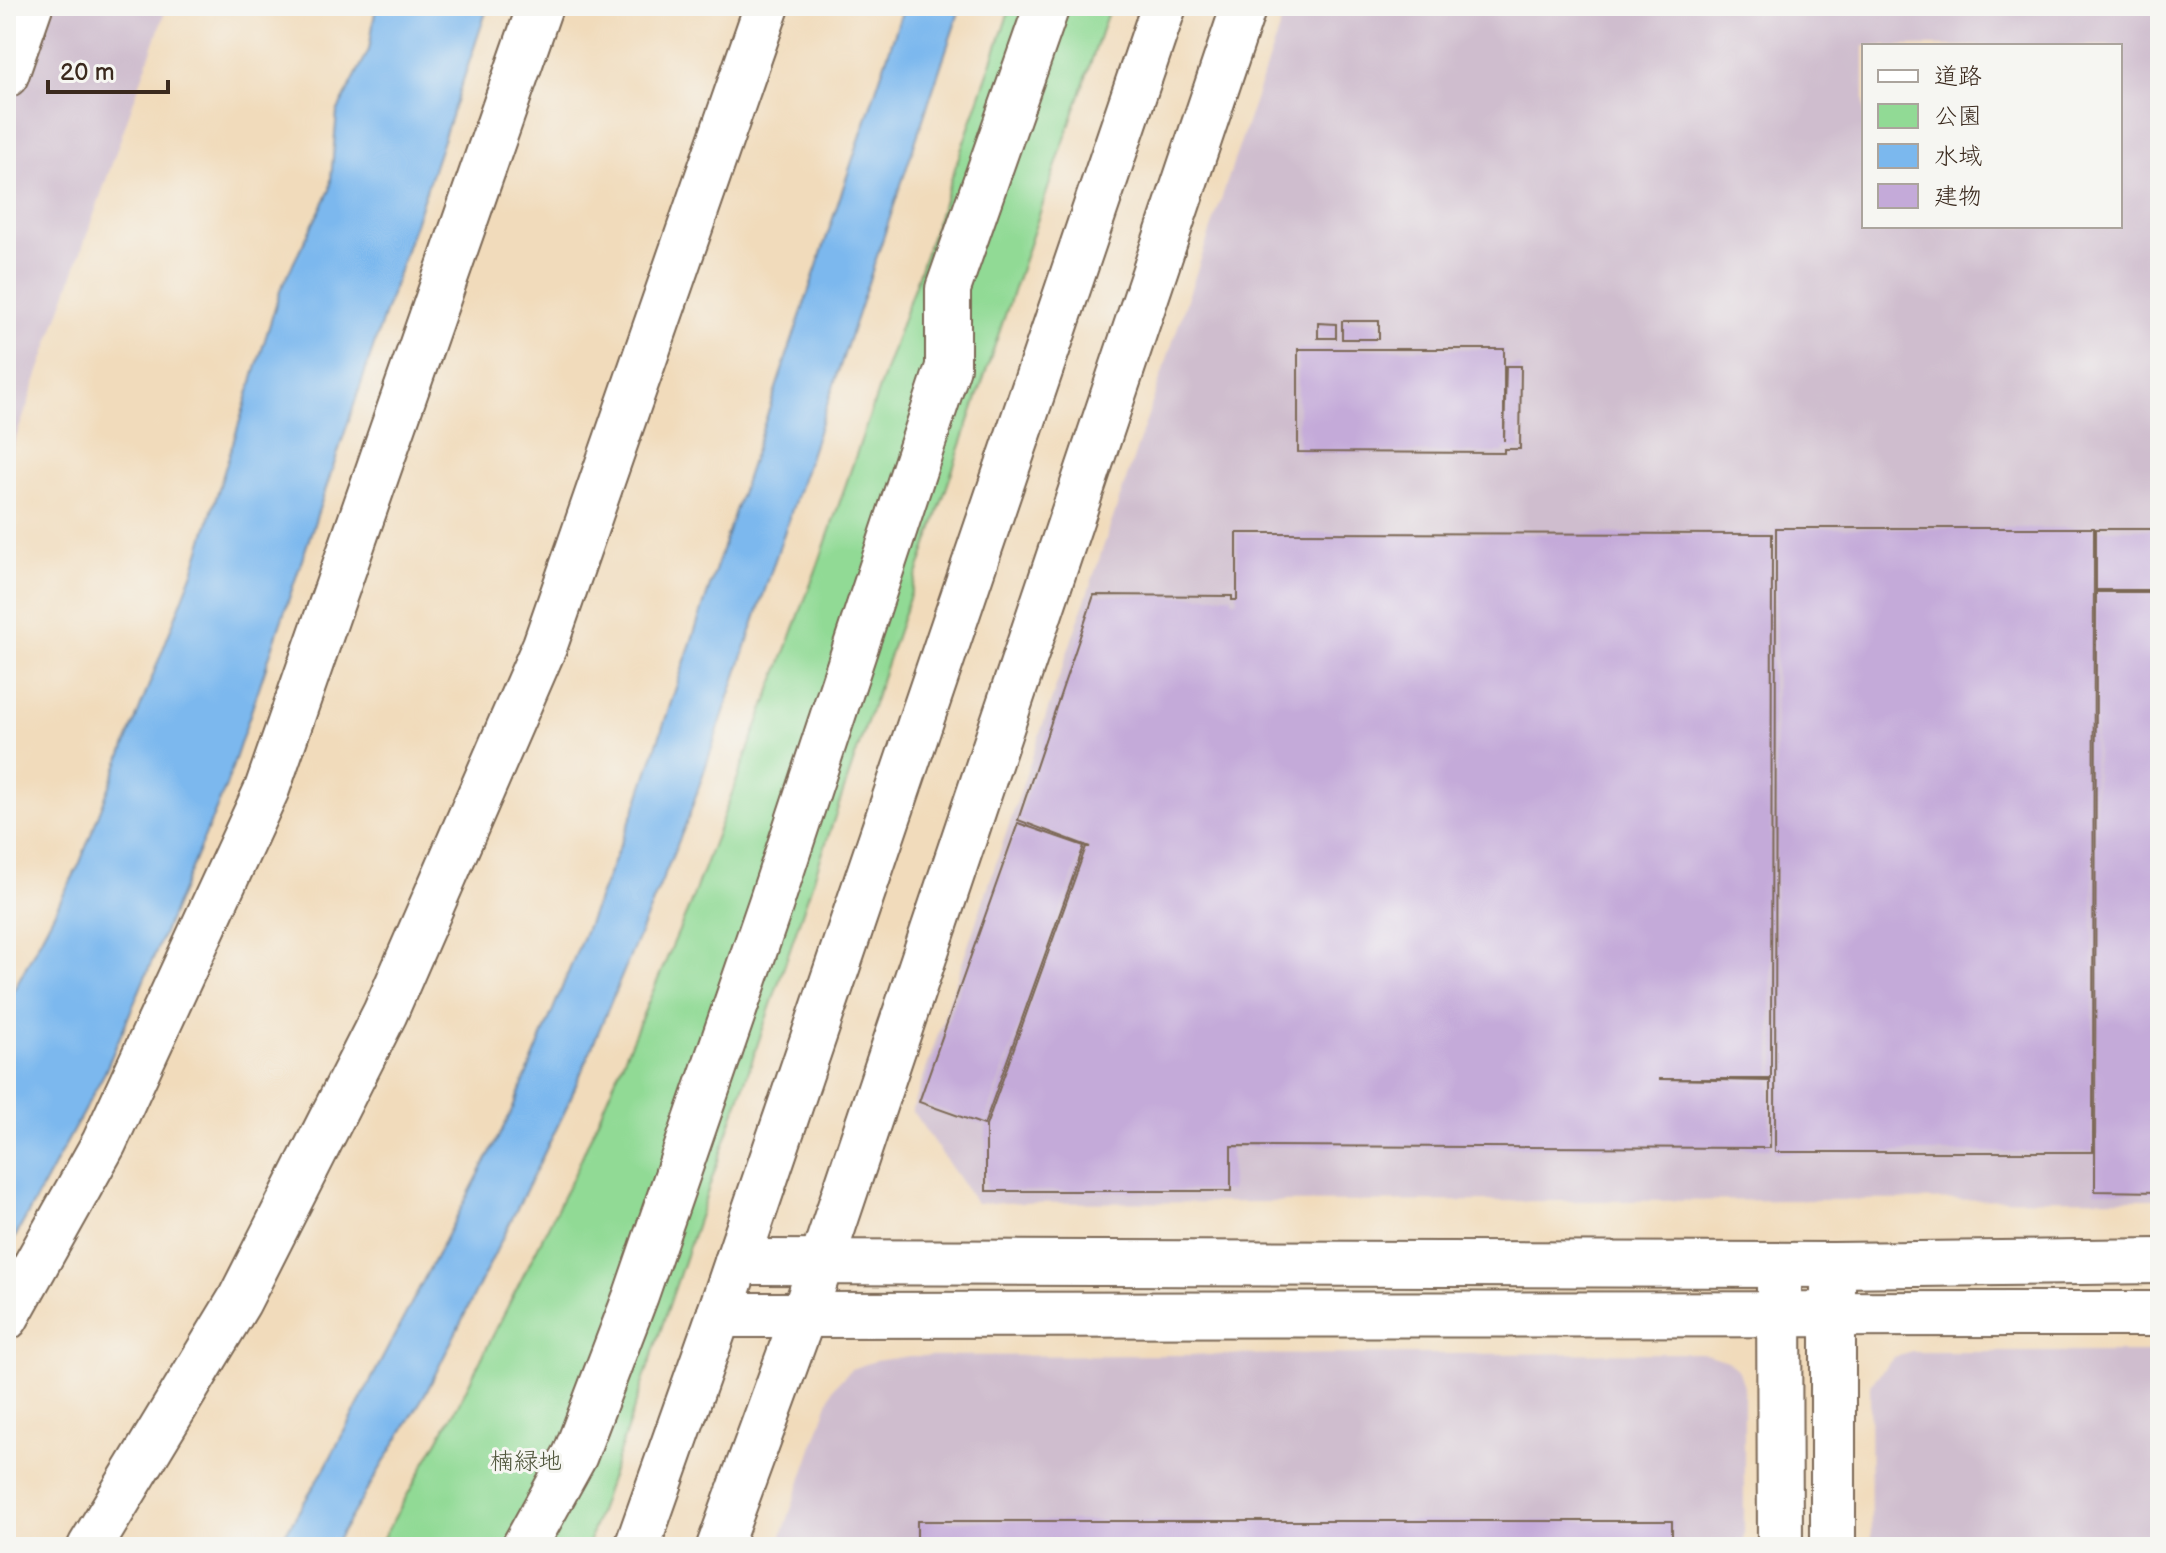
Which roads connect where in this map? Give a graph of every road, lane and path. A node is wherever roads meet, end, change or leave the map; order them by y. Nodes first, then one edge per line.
1 (30, 6) edge
2 (540, 6) edge
3 (767, 6) edge
4 (1047, 6) edge
5 (1164, 6) edge
6 (1244, 6) edge
7 (6, 75) edge
8 (2160, 1261) edge
9 (737, 1262) junction
10 (822, 1262) junction
11 (1779, 1264) junction
12 (1833, 1265) junction
13 (2160, 1314) edge
14 (719, 1315) junction
15 (1779, 1315) junction
16 (1833, 1315) junction
17 (803, 1317) junction
18 (6, 1318) edge
19 (90, 1547) edge
20 (524, 1547) edge
21 (637, 1547) edge
22 (719, 1547) edge
23 (1780, 1547) edge
24 (1833, 1547) edge

1 - 7 street
2 - 18 street
3 - 19 street
4 - 20 street
5 - 9 street
6 - 10 street
8 - 12 street
9 - 10 street
9 - 14 street
10 - 11 street
10 - 17 street
11 - 12 street
11 - 15 street
12 - 16 street
13 - 16 street
14 - 17 street
14 - 21 street
15 - 16 street
15 - 17 street
15 - 23 street
16 - 24 street
17 - 22 street

